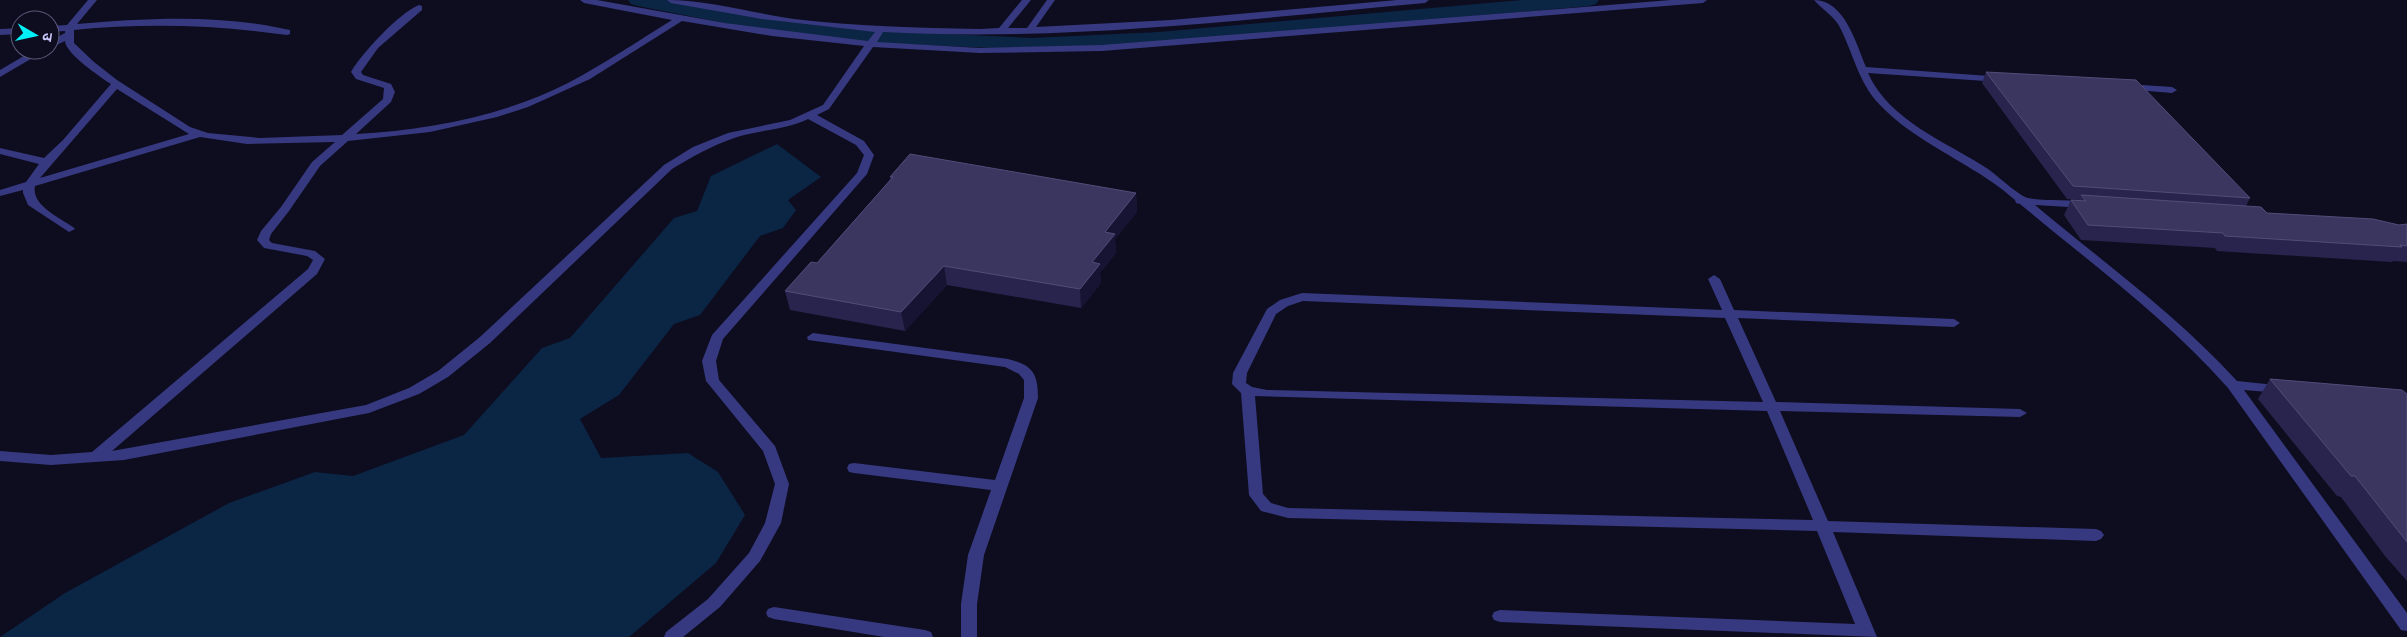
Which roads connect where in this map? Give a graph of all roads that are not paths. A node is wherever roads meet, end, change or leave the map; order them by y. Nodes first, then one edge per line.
1 (93, 0) edge
2 (584, 0) edge
3 (671, 0) edge
4 (728, 0) edge
5 (1027, 0) edge
6 (1052, 0) edge
7 (1425, 0) edge
8 (1703, 0) edge
9 (1818, 0) edge
10 (702, 7) junction
11 (419, 8) dead end
12 (682, 18) junction
13 (60, 30) edge
14 (1002, 30) junction
15 (1030, 30) junction
16 (70, 31) junction
17 (287, 32) dead end
18 (875, 36) junction
19 (60, 38) edge
20 (24, 60) edge
21 (1863, 70) junction
22 (0, 74) edge
23 (2012, 80) edge
24 (116, 84) junction
25 (2112, 86) edge
26 (2172, 90) dead end
27 (811, 116) junction
28 (201, 134) junction
29 (344, 139) junction
30 (0, 151) edge
31 (46, 162) junction
32 (30, 184) junction
33 (0, 193) edge
34 (2020, 201) junction
35 (2099, 206) edge
36 (69, 229) dead end
37 (1714, 279) dead end
38 (1730, 316) junction
39 (1954, 323) dead end
40 (813, 337) dead end
41 (2233, 385) junction
42 (2291, 390) edge
43 (1248, 391) junction
44 (1772, 407) junction
45 (2020, 413) dead end
46 (0, 456) edge
47 (96, 457) junction
48 (854, 468) dead end
49 (1000, 486) junction
50 (1822, 526) junction
51 (2096, 535) dead end
52 (774, 613) dead end
53 (1500, 616) dead end
54 (2407, 625) edge
55 (1868, 634) edge
56 (672, 637) edge
57 (925, 637) edge
58 (970, 637) edge

1 - 16 street
2 - 12 street
3 - 10 street
4 - 10 street
5 - 14 street
6 - 15 street
7 - 15 street
8 - 18 street
9 - 21 street
10 - 12 street
10 - 18 street
11 - 29 street
12 - 18 street
12 - 29 street
13 - 16 street
14 - 15 street
14 - 18 street
16 - 17 street
16 - 19 street
16 - 24 street
18 - 27 street
20 - 22 street
21 - 23 street
21 - 34 street
24 - 28 street
24 - 31 street
25 - 26 street
27 - 47 street
27 - 56 street
28 - 29 street
28 - 32 street
29 - 47 street
30 - 31 street
31 - 32 street
32 - 33 street
32 - 36 street
34 - 35 street
34 - 41 street
37 - 38 street
38 - 39 street
38 - 43 street
38 - 44 street
40 - 49 street
41 - 42 street
41 - 54 street
43 - 44 street
43 - 50 street
44 - 45 street
44 - 50 street
46 - 47 street
48 - 49 street
49 - 58 street
50 - 51 street
50 - 55 street
52 - 57 street
53 - 55 street

